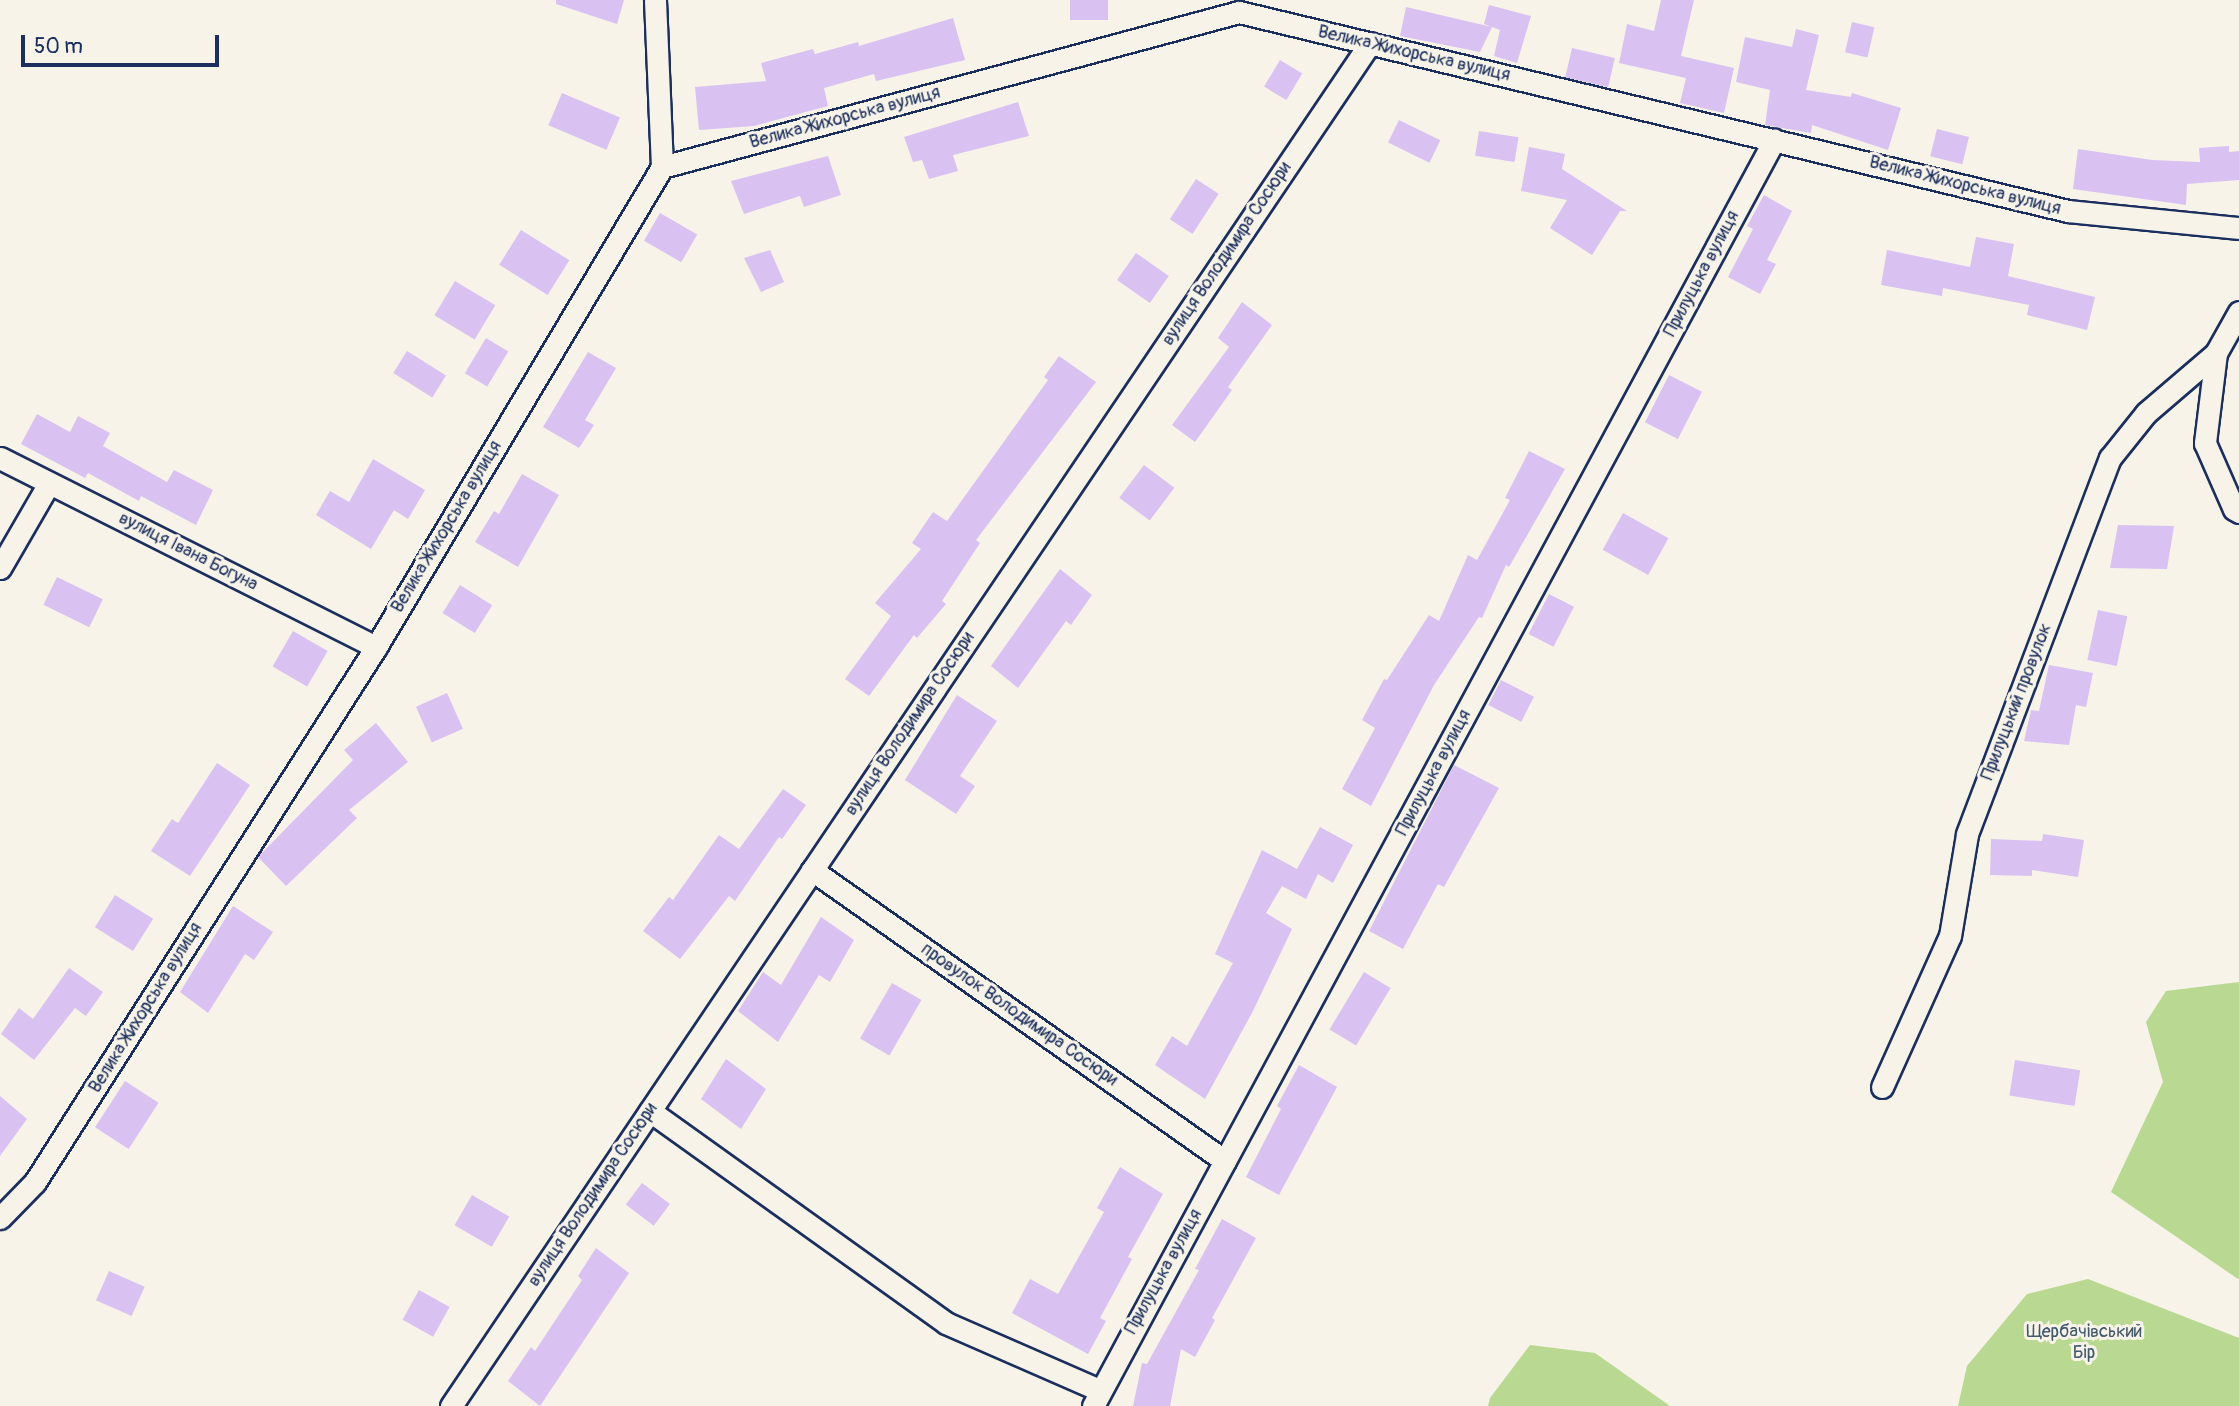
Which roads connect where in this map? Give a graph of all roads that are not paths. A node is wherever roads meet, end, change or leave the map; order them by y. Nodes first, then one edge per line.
1 (655, 0) edge
2 (1370, 43) junction
3 (1774, 140) junction
4 (662, 167) junction
5 (2239, 228) edge
6 (2239, 312) edge
7 (2216, 353) junction
8 (0, 458) edge
9 (49, 483) junction
10 (2239, 512) edge
11 (0, 569) edge
12 (376, 647) junction
13 (812, 870) junction
14 (1882, 1087) dead end
15 (650, 1111) junction
16 (1225, 1161) junction
17 (0, 1218) edge
18 (1096, 1398) edge
19 (451, 1406) edge

1 - 4 street
2 - 3 street, Велика Жихорська вулиця
2 - 4 street, Велика Жихорська вулиця
2 - 13 street, вулиця Володимира Сосюри
3 - 5 street, Велика Жихорська вулиця
3 - 16 street, Прилуцька вулиця
4 - 12 street, Велика Жихорська вулиця
6 - 7 street
7 - 10 street
7 - 14 street, Прилуцький провулок
8 - 9 street, вулиця Івана Богуна
9 - 11 street
9 - 12 street, вулиця Івана Богуна
12 - 17 street, Велика Жихорська вулиця
13 - 15 street, вулиця Володимира Сосюри
13 - 16 street, провулок Володимира Сосюри
15 - 18 street
15 - 19 street, вулиця Володимира Сосюри
16 - 18 street, Прилуцька вулиця

